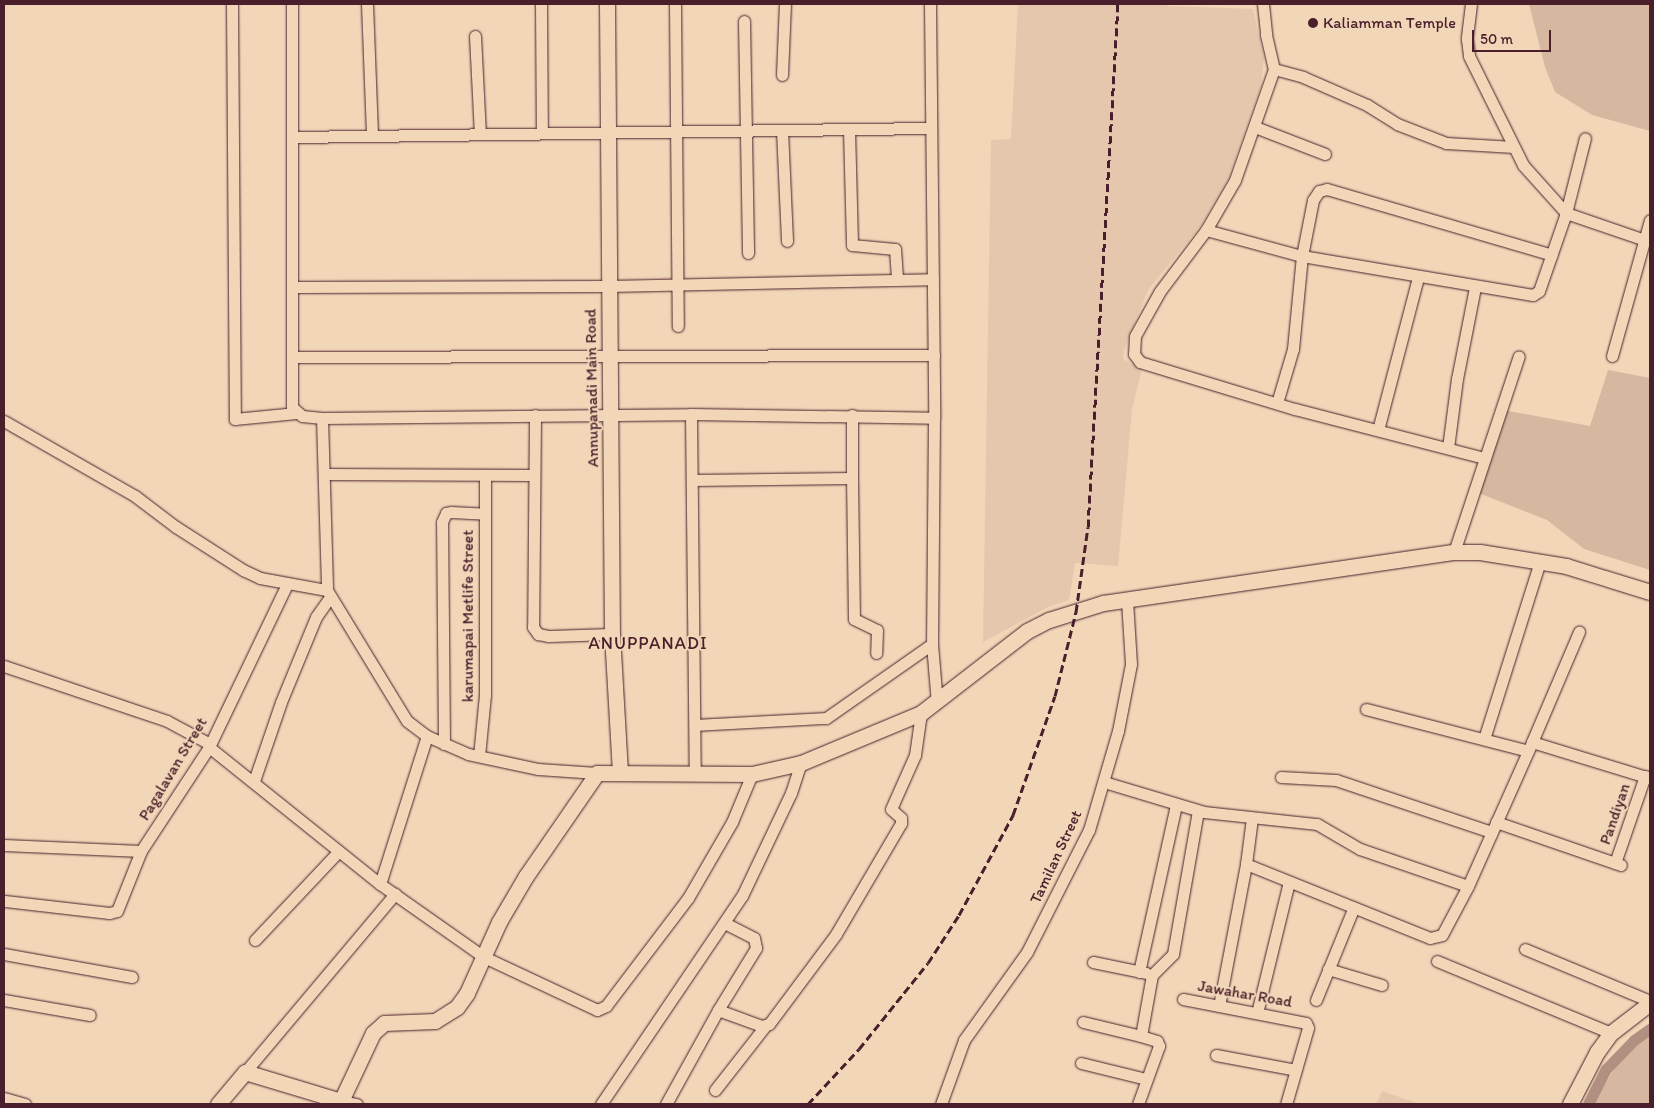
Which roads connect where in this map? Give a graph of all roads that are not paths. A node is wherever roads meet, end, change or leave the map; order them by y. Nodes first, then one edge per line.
1 (232, 4) edge
2 (292, 4) edge
3 (367, 4) edge
4 (541, 4) edge
5 (607, 4) edge
6 (675, 4) edge
7 (785, 4) edge
8 (930, 4) edge
9 (1264, 4) edge
10 (1471, 4) edge
11 (744, 21) dead end
12 (475, 36) dead end
13 (1274, 69) junction
14 (782, 75) dead end
15 (1255, 127) junction
16 (931, 128) junction
17 (849, 129) junction
18 (747, 130) junction
19 (782, 130) junction
20 (677, 131) junction
21 (609, 132) junction
22 (542, 133) junction
23 (480, 134) junction
24 (372, 136) junction
25 (293, 137) junction
26 (1585, 138) dead end
27 (1514, 147) junction
28 (1324, 154) dead end
29 (1566, 213) junction
30 (1650, 220) edge
31 (1206, 230) junction
32 (1645, 240) junction
33 (787, 241) dead end
34 (748, 253) dead end
35 (1552, 255) junction
36 (1302, 256) junction
37 (1418, 277) junction
38 (933, 279) junction
39 (897, 280) junction
40 (677, 285) junction
41 (608, 286) junction
42 (292, 287) junction
43 (1475, 287) junction
44 (678, 326) dead end
45 (934, 355) junction
46 (292, 356) junction
47 (1519, 356) dead end
48 (1612, 356) dead end
49 (609, 358) junction
50 (1277, 403) junction
51 (296, 413) junction
52 (691, 414) junction
53 (535, 415) junction
54 (852, 415) junction
55 (610, 416) junction
56 (322, 418) junction
57 (934, 418) junction
58 (4, 421) edge
59 (1378, 430) junction
60 (1448, 448) junction
61 (1485, 458) junction
62 (326, 474) junction
63 (485, 475) junction
64 (533, 475) junction
65 (852, 478) junction
66 (692, 480) junction
67 (485, 514) junction
68 (1454, 552) junction
69 (1540, 561) junction
70 (288, 584) junction
71 (1650, 592) edge
72 (329, 593) junction
73 (1128, 600) junction
74 (1579, 632) dead end
75 (612, 634) junction
76 (932, 644) junction
77 (876, 653) dead end
78 (4, 666) edge
79 (937, 703) junction
80 (1366, 709) dead end
81 (920, 713) junction
82 (695, 725) junction
83 (427, 736) junction
84 (1484, 739) junction
85 (444, 744) junction
86 (210, 746) junction
87 (1530, 746) junction
88 (479, 756) junction
89 (801, 763) junction
90 (597, 772) junction
91 (620, 772) junction
92 (752, 774) junction
93 (695, 775) junction
94 (1281, 777) dead end
95 (1648, 777) edge
96 (254, 781) junction
97 (1104, 782) junction
98 (1176, 805) junction
99 (1198, 811) junction
100 (1252, 818) junction
101 (1494, 827) junction
102 (4, 845) edge
103 (141, 851) junction
104 (339, 851) junction
105 (1246, 864) junction
106 (1289, 882) junction
107 (380, 884) junction
108 (1468, 886) junction
109 (395, 894) junction
110 (5, 901) dead end
111 (1354, 907) junction
112 (725, 922) junction
113 (255, 940) dead end
114 (1524, 949) dead end
115 (4, 954) edge
116 (484, 957) junction
117 (1437, 961) dead end
118 (1093, 962) dead end
119 (1328, 969) junction
120 (1140, 972) junction
121 (1152, 975) junction
122 (132, 977) dead end
123 (1382, 985) dead end
124 (1183, 999) dead end
125 (4, 1000) edge
126 (1316, 1000) dead end
127 (1650, 1002) edge
128 (1219, 1006) junction
129 (718, 1010) junction
130 (1257, 1013) junction
131 (90, 1015) dead end
132 (1083, 1022) dead end
133 (766, 1026) junction
134 (1611, 1033) junction
135 (1141, 1036) junction
136 (1216, 1055) dead end
137 (1081, 1063) dead end
138 (1296, 1070) junction
139 (245, 1072) junction
140 (1146, 1079) junction
141 (715, 1090) dead end
142 (4, 1098) edge
143 (341, 1103) edge
144 (25, 1104) edge
145 (218, 1104) edge
146 (357, 1104) edge
147 (600, 1104) edge
148 (666, 1104) edge
149 (941, 1104) edge
150 (1138, 1104) edge
151 (1286, 1104) edge
152 (1570, 1104) edge

1 - 51 street
2 - 25 street
3 - 24 street
4 - 22 street
5 - 21 street, Annupanadi Main Road
6 - 20 street
7 - 14 street
8 - 16 street
9 - 13 street
10 - 27 street
11 - 18 street
12 - 23 street
13 - 15 street
13 - 27 street
15 - 28 street
15 - 31 street
16 - 17 street
16 - 38 street
17 - 19 street
17 - 39 street
18 - 19 street
18 - 20 street
18 - 34 street
19 - 33 street
20 - 21 street
20 - 40 street
21 - 22 street
21 - 41 street, Annupanadi Main Road
22 - 23 street
23 - 24 street
24 - 25 street
25 - 42 street
26 - 29 street
27 - 29 street
29 - 32 street
29 - 35 street
30 - 32 street
31 - 36 street
31 - 50 street
32 - 48 street
35 - 36 street
35 - 43 street
36 - 37 street
36 - 50 street
37 - 43 street
37 - 59 street
38 - 39 street
38 - 45 street
39 - 40 street
40 - 41 street
40 - 44 street
41 - 42 street
41 - 49 street, Annupanadi Main Road
42 - 46 street
43 - 60 street
45 - 49 street
45 - 57 street
46 - 49 street
46 - 51 street
47 - 61 street
49 - 55 street, Annupanadi Main Road
50 - 59 street
51 - 56 street
52 - 54 street
52 - 55 street
52 - 66 street
53 - 55 street
53 - 56 street
53 - 64 street
54 - 57 street
54 - 65 street
55 - 75 street, Annupanadi Main Road
56 - 62 street
57 - 76 street
58 - 70 street
59 - 60 street
60 - 61 street
61 - 68 street
62 - 63 street
62 - 72 street
63 - 64 street
63 - 67 street, karumapai Metlife Street
64 - 75 street
65 - 66 street
65 - 77 street
66 - 82 street
67 - 85 street
67 - 88 street, karumapai Metlife Street
68 - 69 street
68 - 73 street
69 - 71 street
69 - 84 street
70 - 72 street
70 - 86 street, Pagalavan Street
72 - 83 street
72 - 96 street
73 - 79 street
73 - 97 street, Tamilan Street
74 - 87 street
75 - 91 street, Annupanadi Main Road
76 - 79 street
76 - 82 street
78 - 86 street
79 - 81 street
80 - 84 street
81 - 89 street
81 - 133 street
82 - 93 street
83 - 85 street
83 - 107 street
84 - 87 street
85 - 88 street
86 - 96 street
86 - 103 street, Pagalavan Street
87 - 95 street
87 - 101 street
88 - 90 street
89 - 92 street
89 - 112 street
90 - 91 street
90 - 116 street
91 - 93 street
92 - 93 street
92 - 116 street
94 - 101 street
95 - 101 street, Pandiyan
96 - 104 street
97 - 98 street
97 - 149 street, Tamilan Street
98 - 99 street
98 - 120 street
99 - 100 street
99 - 121 street
100 - 105 street
100 - 108 street
101 - 108 street
102 - 103 street
103 - 110 street, Pagalavan Street
104 - 107 street
104 - 113 street
105 - 106 street
105 - 128 street
106 - 111 street
106 - 130 street
107 - 109 street
108 - 111 street
109 - 116 street
109 - 139 street
111 - 119 street
112 - 129 street
112 - 147 street
114 - 127 street
115 - 122 street
116 - 143 street
117 - 134 street
118 - 120 street
119 - 123 street
119 - 126 street
120 - 121 street
121 - 135 street
124 - 128 street, Jawahar Road
125 - 131 street
127 - 134 street
128 - 130 street, Jawahar Road
129 - 133 street
129 - 148 street
130 - 138 street, Jawahar Road
132 - 135 street
133 - 141 street
134 - 152 street
135 - 140 street
136 - 138 street
137 - 140 street
138 - 151 street, Jawahar Road
139 - 143 street
139 - 145 street
140 - 150 street
142 - 144 street
143 - 146 street

